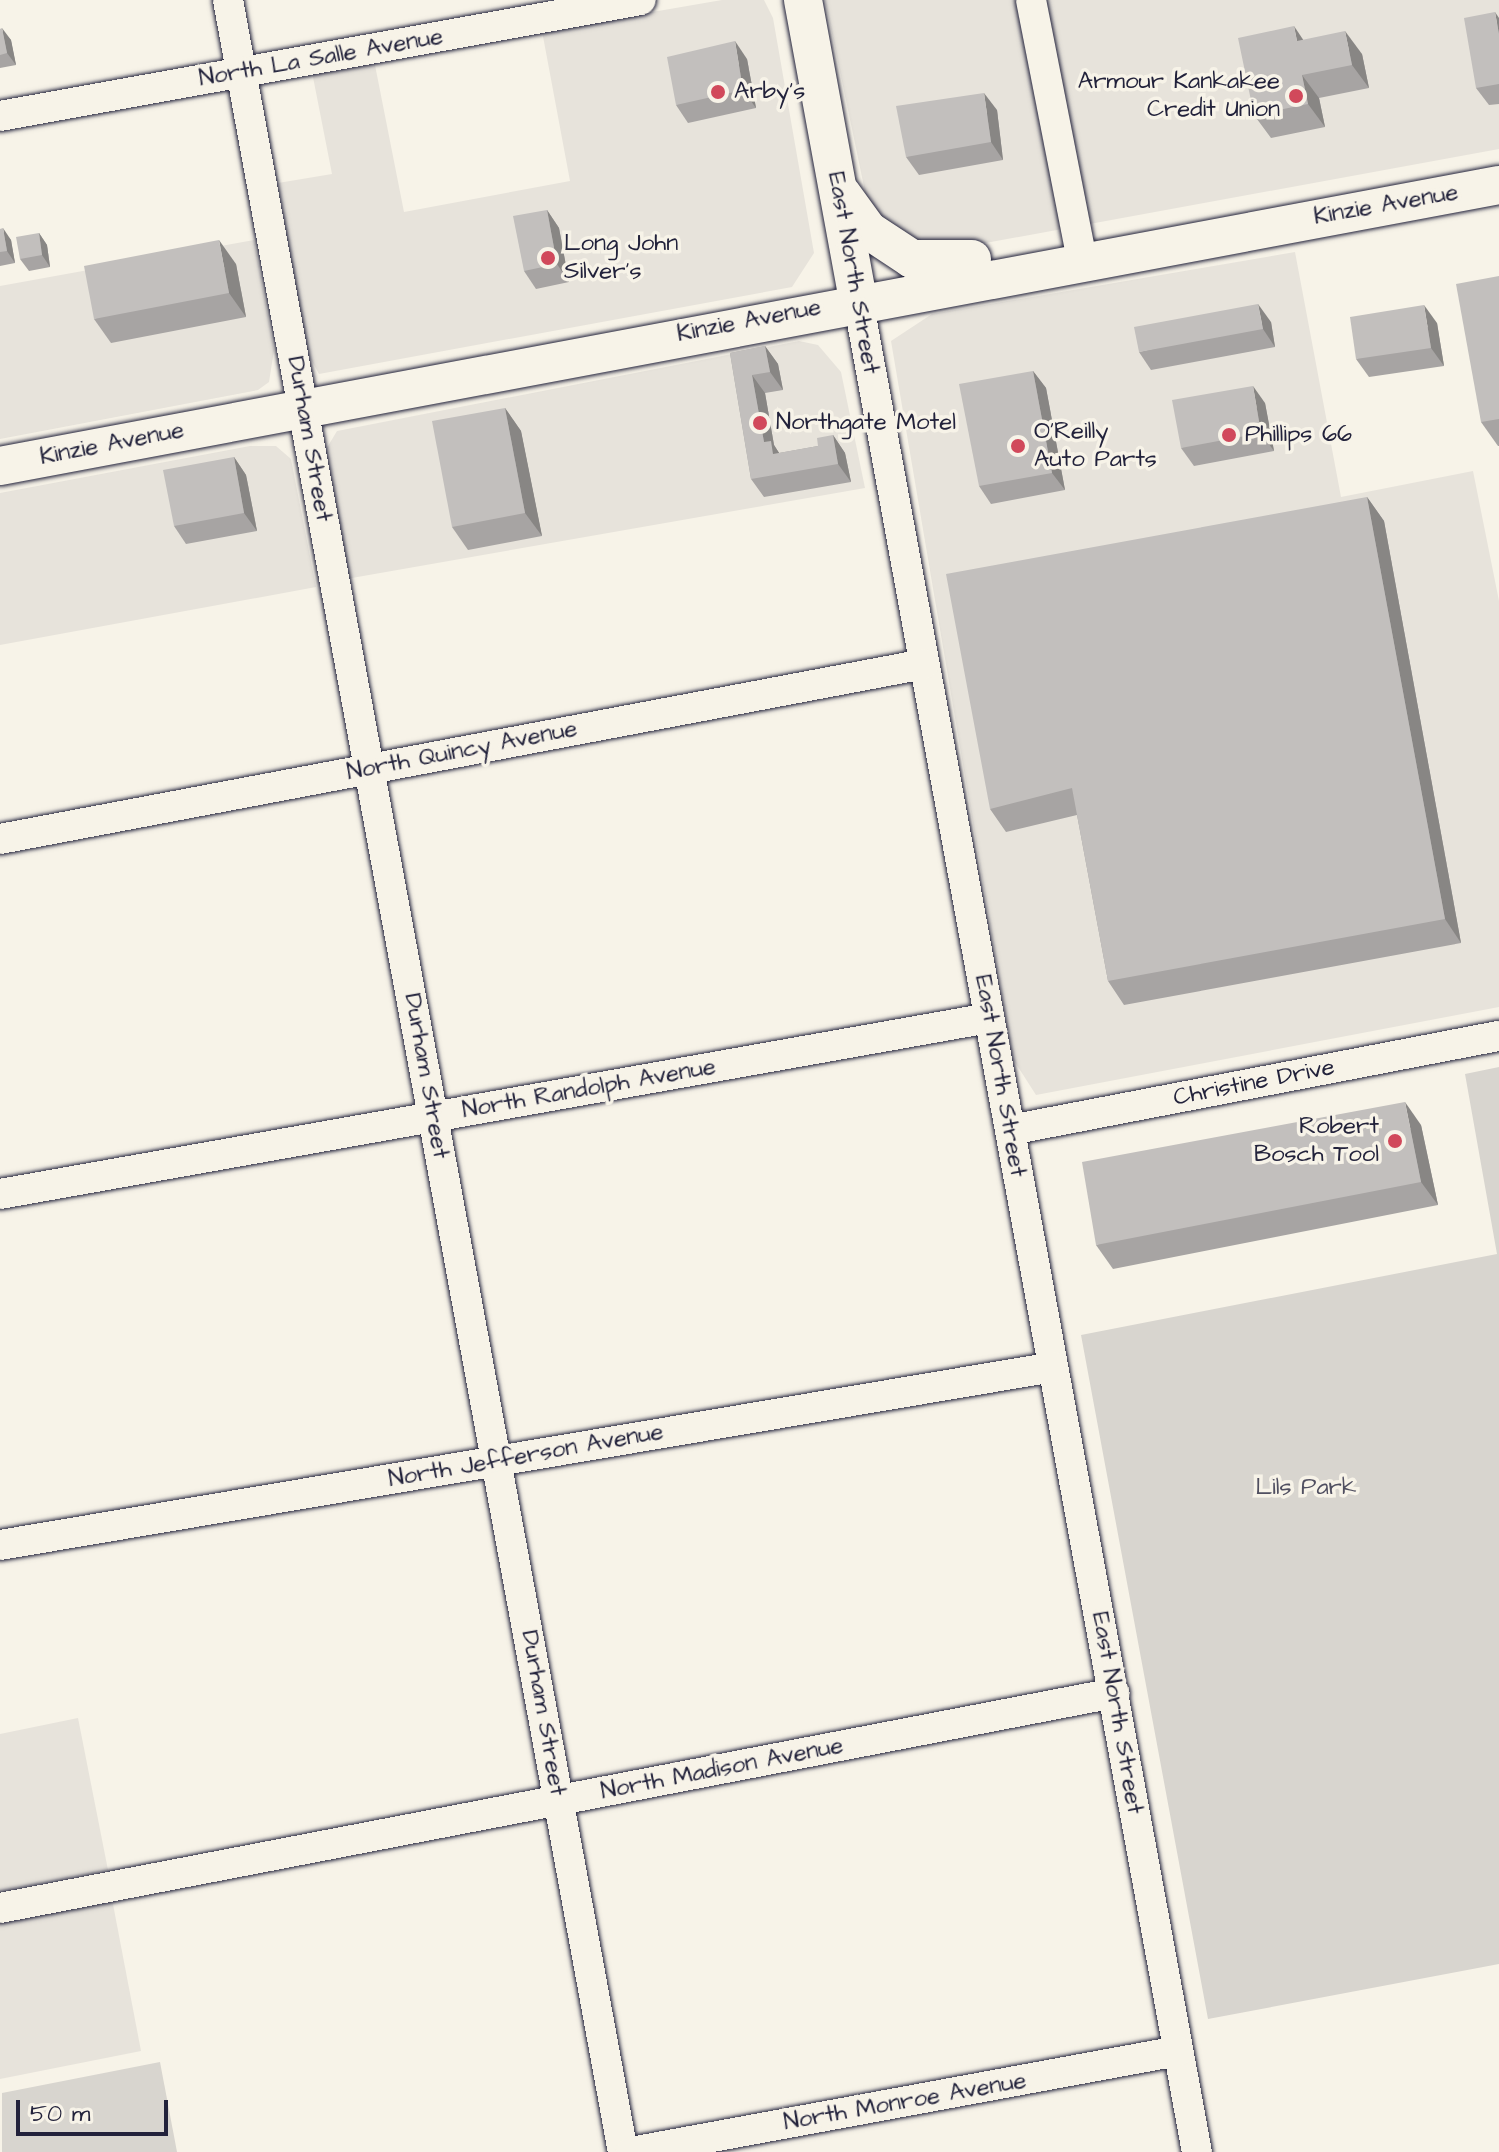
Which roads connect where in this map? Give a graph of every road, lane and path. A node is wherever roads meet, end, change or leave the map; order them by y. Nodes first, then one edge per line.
1 (228, 0) edge
2 (641, 0) edge
3 (803, 0) edge
4 (1031, 0) edge
5 (241, 72) junction
6 (0, 116) edge
7 (1499, 185) edge
8 (837, 188) junction
9 (1082, 259) junction
10 (1029, 268) junction
11 (858, 300) junction
12 (303, 407) junction
13 (0, 466) edge
14 (924, 664) junction
15 (369, 769) junction
16 (0, 839) edge
17 (989, 1018) junction
18 (1499, 1036) edge
19 (433, 1117) junction
20 (1010, 1130) junction
21 (0, 1194) edge
22 (1053, 1367) junction
23 (496, 1461) junction
24 (0, 1545) edge
25 (1114, 1693) junction
26 (559, 1800) junction
27 (0, 1908) edge
28 (1178, 2051) junction
29 (623, 2152) edge
30 (631, 2152) edge
31 (1197, 2152) edge

1 - 5 street, Durham Street
2 - 5 street, North La Salle Avenue
3 - 8 main road, East North Street
4 - 9 street
5 - 6 street, North La Salle Avenue
5 - 12 street, Durham Street
7 - 9 main road, Kinzie Avenue
8 - 10 main road
8 - 11 main road, East North Street
9 - 10 main road, Kinzie Avenue
10 - 11 main road, Kinzie Avenue
11 - 12 main road, Kinzie Avenue
11 - 14 street, East North Street
12 - 13 main road, Kinzie Avenue
12 - 15 street, Durham Street
14 - 15 street, North Quincy Avenue
14 - 17 street, East North Street
15 - 16 street, North Quincy Avenue
15 - 19 street, Durham Street
17 - 19 street, North Randolph Avenue
17 - 20 street, East North Street
18 - 20 street, Christine Drive
19 - 21 street, North Randolph Avenue
19 - 23 street, Durham Street
20 - 22 street, East North Street
22 - 23 street, North Jefferson Avenue
22 - 25 street, East North Street
23 - 24 street, North Jefferson Avenue
23 - 26 street, Durham Street
25 - 26 street, North Madison Avenue
25 - 28 street, East North Street
26 - 27 street, North Madison Avenue
26 - 29 street, Durham Street
28 - 30 street, North Monroe Avenue
28 - 31 street, East North Street

